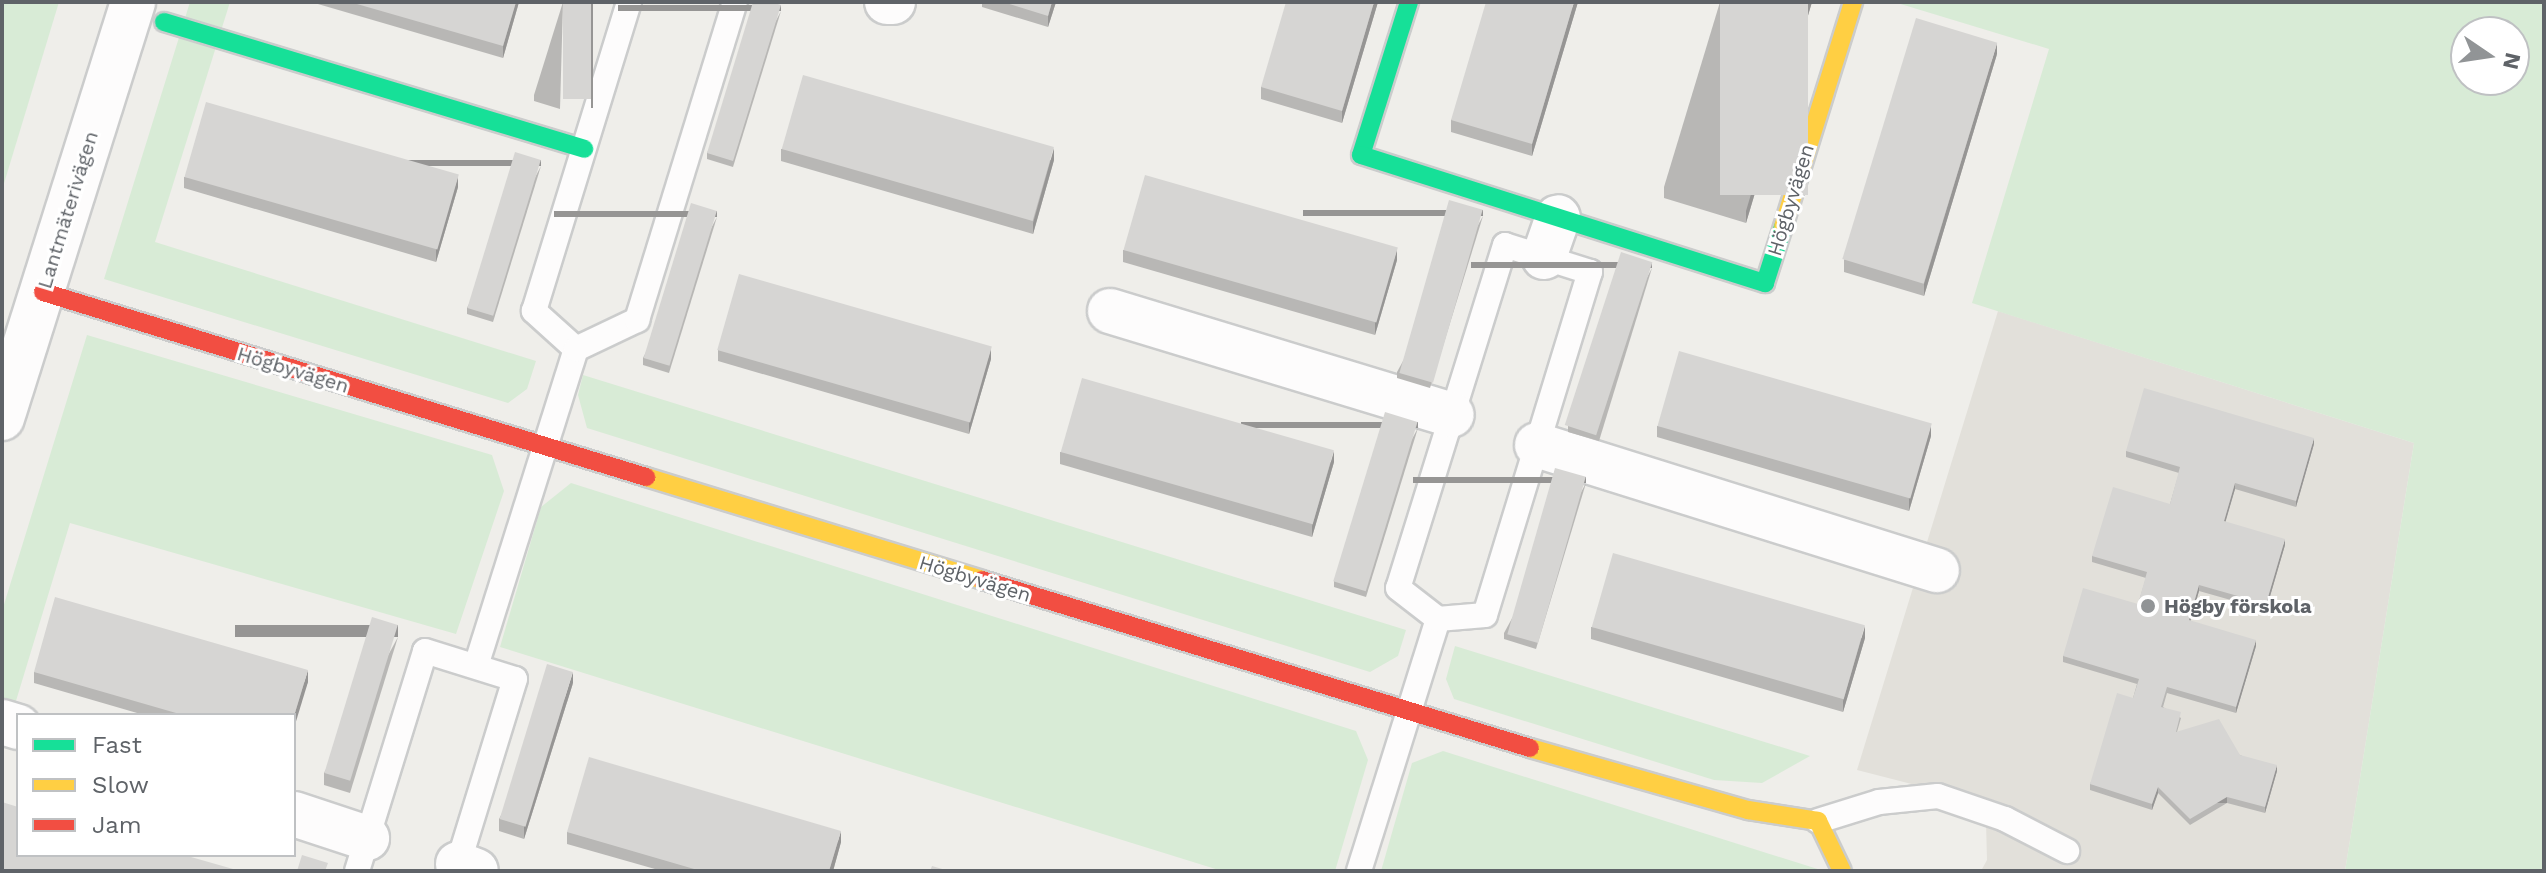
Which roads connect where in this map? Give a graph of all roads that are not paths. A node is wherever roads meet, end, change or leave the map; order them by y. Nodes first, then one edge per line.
1 (629, 2) edge
2 (735, 2) edge
3 (1409, 2) edge
4 (1853, 2) edge
5 (149, 12) edge
6 (584, 149) junction
7 (1551, 237) junction
8 (43, 292) junction
9 (1110, 311) dead end
10 (576, 349) junction
11 (1452, 415) junction
12 (2, 418) edge
13 (1537, 445) junction
14 (543, 447) junction
15 (1937, 570) dead end
16 (1438, 619) junction
17 (476, 666) junction
18 (1408, 709) junction
19 (296, 815) edge
20 (1818, 821) junction
21 (2067, 851) dead end
22 (362, 854) edge
23 (463, 869) edge
24 (1359, 871) edge
25 (1842, 871) edge

1 - 6 lane
2 - 10 lane
3 - 7 street, Högbyvägen
4 - 7 street, Högbyvägen
5 - 6 street
5 - 8 street, Lantmäterivägen
6 - 10 lane
7 - 11 lane, Högbyvägen
7 - 13 lane, Högbyvägen
8 - 12 street, Lantmäterivägen
8 - 14 street, Högbyvägen
9 - 11 street
10 - 14 lane
11 - 16 lane, Högbyvägen
13 - 15 street
13 - 16 lane, Högbyvägen
14 - 17 lane
14 - 18 street, Högbyvägen
16 - 18 lane
17 - 22 lane
17 - 23 lane
18 - 20 street, Högbyvägen
18 - 24 lane
19 - 22 street
20 - 21 lane
20 - 25 street

